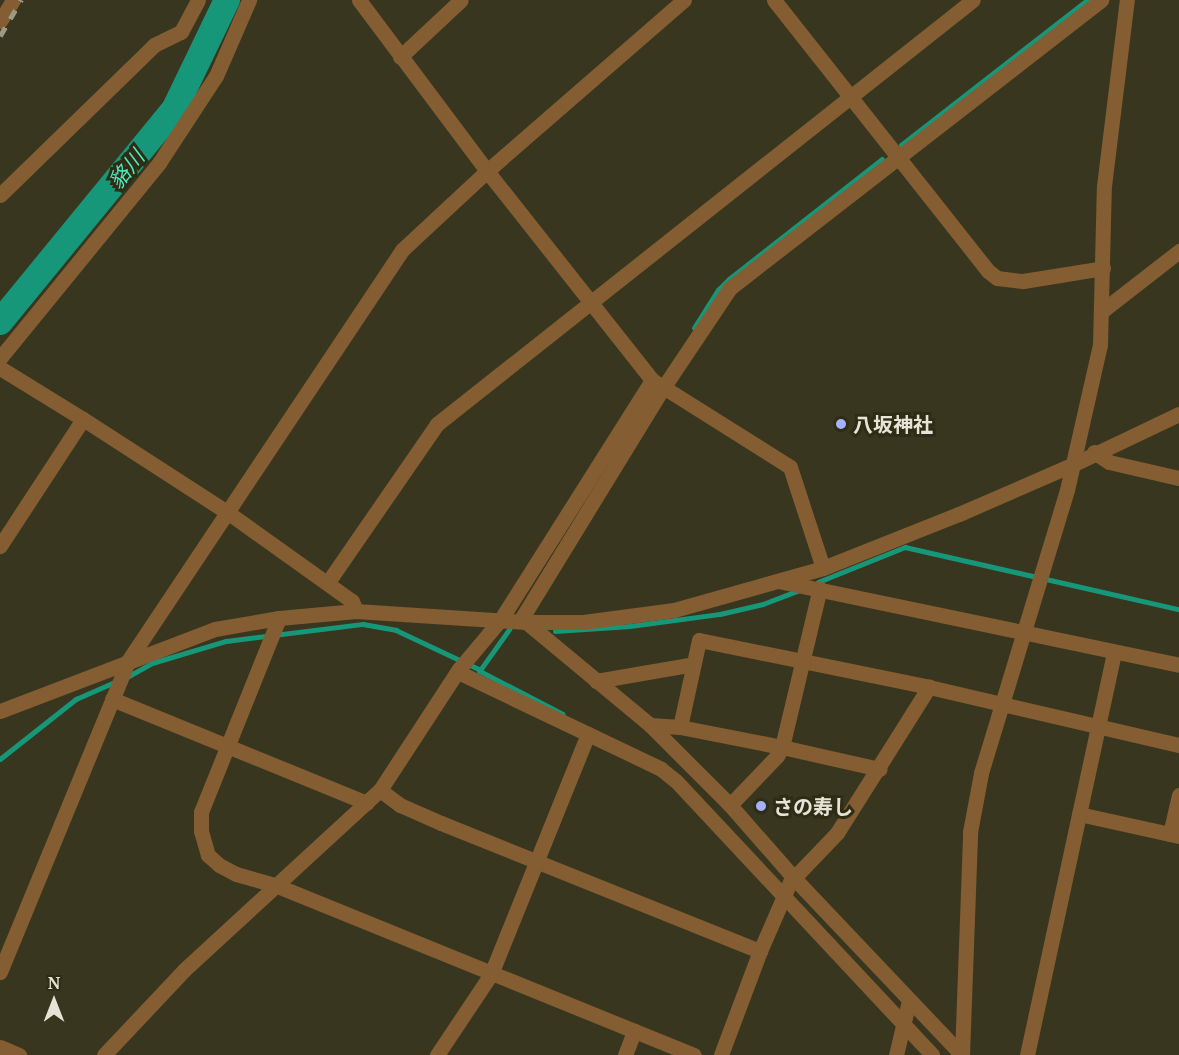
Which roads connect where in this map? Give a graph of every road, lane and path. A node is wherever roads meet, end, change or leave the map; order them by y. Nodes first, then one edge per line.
1 (13, 0) edge
2 (198, 0) edge
3 (249, 0) edge
4 (359, 0) edge
5 (461, 0) edge
6 (684, 0) edge
7 (774, 0) edge
8 (973, 0) edge
9 (1101, 0) edge
10 (1126, 0) edge
11 (0, 21) edge
12 (400, 57) junction
13 (850, 97) junction
14 (895, 157) junction
15 (487, 171) junction
16 (0, 195) edge
17 (1179, 251) edge
18 (1103, 268) junction
19 (590, 302) junction
20 (1102, 311) junction
21 (0, 358) edge
22 (0, 368) edge
23 (658, 384) junction
24 (1179, 414) edge
25 (83, 419) junction
26 (1094, 452) junction
27 (1074, 464) junction
28 (1179, 478) edge
29 (227, 512) junction
30 (0, 546) edge
31 (823, 568) junction
32 (778, 581) junction
33 (328, 582) junction
34 (819, 588) junction
35 (356, 611) junction
36 (501, 619) junction
37 (523, 622) junction
38 (274, 629) junction
39 (1024, 631) junction
40 (1114, 652) junction
41 (801, 660) junction
42 (694, 664) junction
43 (126, 665) junction
44 (1179, 665) edge
45 (458, 670) junction
46 (597, 681) junction
47 (929, 687) junction
48 (114, 695) junction
49 (1002, 704) junction
50 (0, 711) edge
51 (650, 725) junction
52 (680, 727) junction
53 (1099, 728) junction
54 (588, 734) junction
55 (228, 745) junction
56 (1179, 745) edge
57 (782, 747) junction
58 (880, 769) junction
59 (380, 790) junction
60 (1179, 795) edge
61 (368, 803) junction
62 (730, 805) junction
63 (1079, 814) junction
64 (1175, 835) edge
65 (537, 861) junction
66 (275, 885) junction
67 (787, 887) junction
68 (760, 951) junction
69 (0, 972) edge
70 (491, 974) junction
71 (906, 1012) junction
72 (634, 1031) junction
73 (0, 1047) edge
74 (19, 1055) edge
75 (104, 1055) edge
76 (437, 1055) edge
77 (625, 1055) edge
78 (694, 1055) edge
79 (721, 1055) edge
80 (896, 1055) edge
81 (932, 1055) edge
82 (962, 1055) edge
83 (1027, 1055) edge

1 - 11 street
2 - 16 street
3 - 21 street
4 - 12 street
5 - 12 street
6 - 15 street
7 - 13 street
8 - 13 street
9 - 14 street
10 - 18 street
12 - 15 street
13 - 14 street
13 - 19 street
14 - 18 street
14 - 23 street
15 - 19 street
15 - 29 street
17 - 20 street
18 - 20 street
19 - 23 street
19 - 33 street
20 - 27 street
22 - 25 street
23 - 31 street
23 - 36 street
23 - 37 street
24 - 26 street
25 - 29 street
25 - 30 street
26 - 27 street
26 - 28 street
27 - 31 street
27 - 39 street
29 - 33 street
29 - 43 street
31 - 32 street
32 - 34 street
32 - 37 street
33 - 35 street
34 - 39 street
34 - 41 street
35 - 36 street
35 - 38 street
36 - 37 street
36 - 45 street
37 - 46 street
38 - 43 street
38 - 55 street
39 - 40 street
39 - 49 street
40 - 44 street
40 - 53 street
41 - 42 street
41 - 47 street
41 - 57 street
42 - 46 street
42 - 52 street
43 - 48 street
43 - 50 street
45 - 54 street
45 - 59 street
46 - 51 street
47 - 49 street
47 - 58 street
48 - 55 street
48 - 69 street
49 - 53 street
49 - 82 street
51 - 52 street
51 - 62 street
52 - 57 street
53 - 56 street
53 - 63 street
54 - 65 street
54 - 67 street
55 - 61 street
55 - 66 street
57 - 58 street
57 - 62 street
58 - 67 street
59 - 61 street
59 - 65 street
60 - 64 street
61 - 66 street
62 - 67 street
63 - 64 street
63 - 83 street
65 - 68 street
65 - 70 street
66 - 70 street
66 - 75 street
67 - 68 street
67 - 71 street
67 - 71 street
68 - 79 street
70 - 72 street
70 - 76 street
71 - 80 street
71 - 81 street
71 - 82 street
72 - 77 street
72 - 78 street
73 - 74 street

